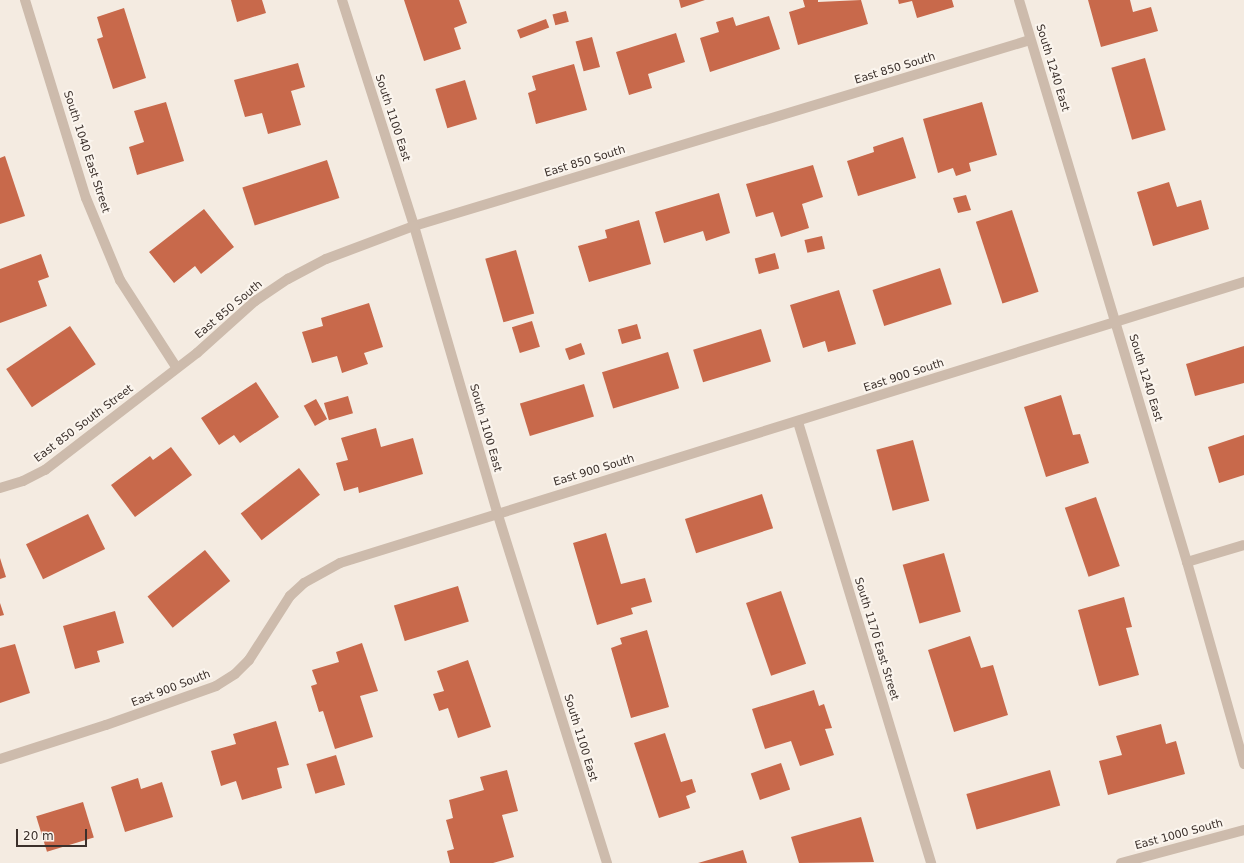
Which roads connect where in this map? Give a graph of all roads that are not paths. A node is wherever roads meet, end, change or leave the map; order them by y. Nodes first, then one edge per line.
1 (25, 0) edge
2 (342, 0) edge
3 (1019, 0) edge
4 (1030, 40) junction
5 (414, 226) junction
6 (1244, 282) edge
7 (1116, 321) junction
8 (176, 367) junction
9 (798, 422) junction
10 (0, 488) edge
11 (497, 512) junction
12 (1244, 545) edge
13 (1187, 562) junction
14 (0, 759) edge
15 (1244, 764) edge
16 (1244, 830) edge
17 (607, 863) edge
18 (931, 863) edge
19 (1121, 863) edge

1 - 8 street, South 1040 East Street
2 - 5 street, South 1100 East
3 - 4 street, South 1240 East
4 - 5 street, East 850 South
4 - 7 street, South 1240 East
5 - 8 street, East 850 South
5 - 11 street, South 1100 East
6 - 7 street, East 900 South
7 - 9 street, East 900 South
7 - 13 street, South 1240 East
8 - 10 street, East 850 South Street
9 - 11 street, East 900 South
9 - 18 street, South 1170 East Street
11 - 14 street, East 900 South
11 - 17 street, South 1100 East
12 - 13 street
13 - 15 street, South 1240 East
16 - 19 street, East 1000 South

